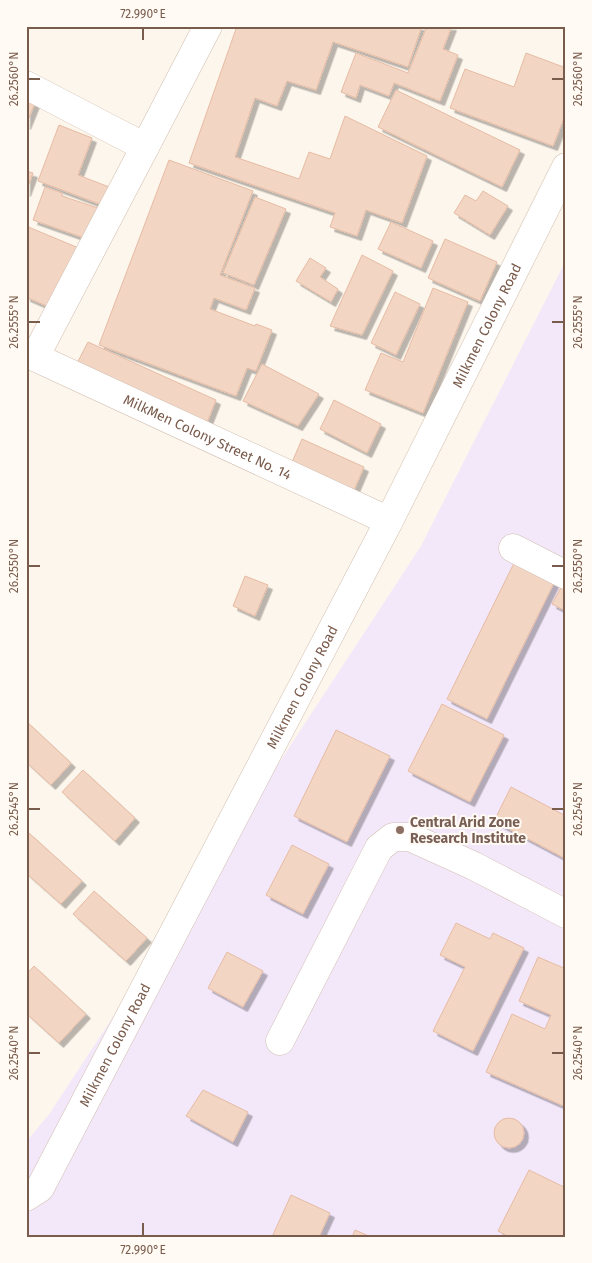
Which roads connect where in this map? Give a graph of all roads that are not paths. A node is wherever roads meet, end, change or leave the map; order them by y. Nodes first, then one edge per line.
1 (208, 26) edge
2 (26, 85) edge
3 (145, 147) junction
4 (566, 167) edge
5 (31, 355) edge
6 (389, 522) junction
7 (513, 548) dead end
8 (566, 575) edge
9 (566, 914) edge
10 (280, 1041) dead end
11 (26, 1197) edge

1 - 3 street
2 - 3 street
3 - 5 street
4 - 6 street, Milkmen Colony Road
5 - 6 street, MilkMen Colony Street No. 14
6 - 11 street, Milkmen Colony Road
7 - 8 street
9 - 10 street

